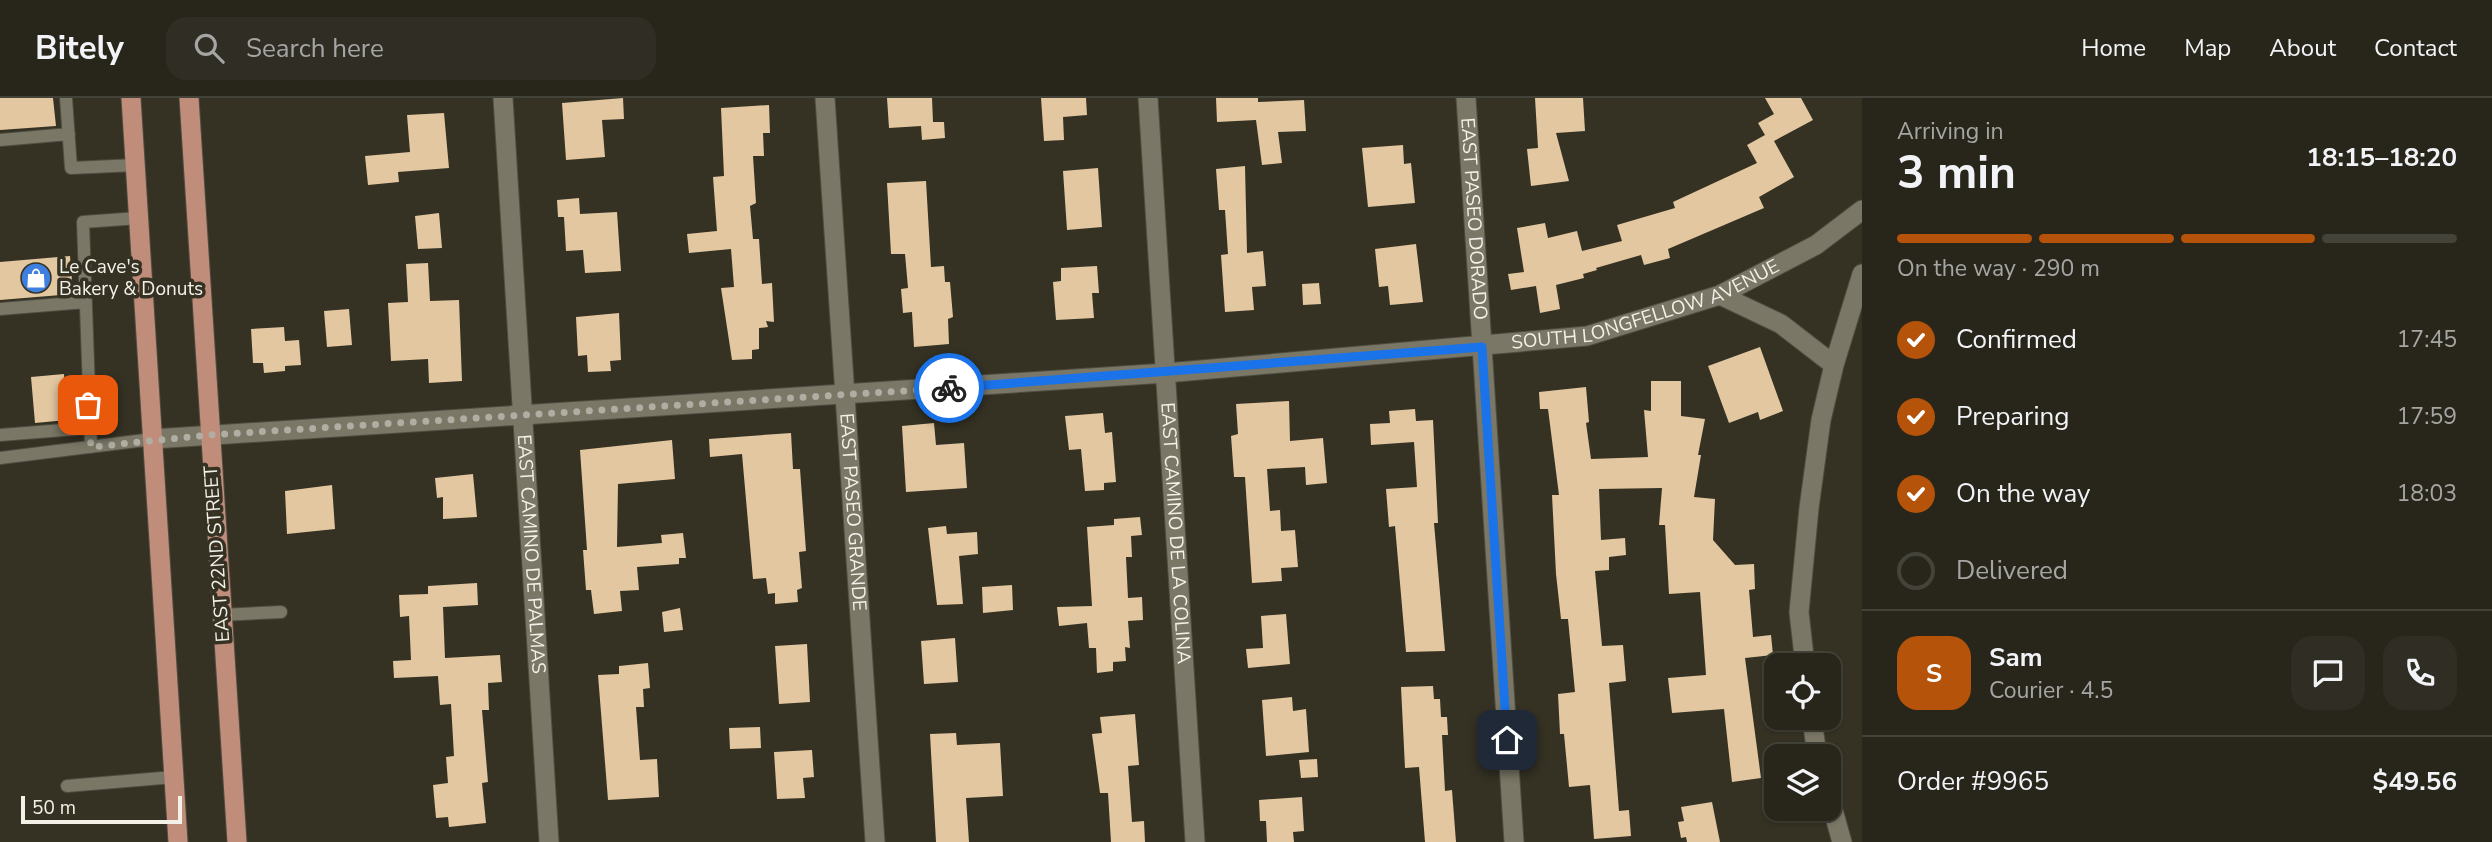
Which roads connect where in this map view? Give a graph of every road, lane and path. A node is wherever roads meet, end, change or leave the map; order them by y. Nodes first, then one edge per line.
1 (66, 98) edge
2 (131, 98) edge
3 (189, 98) edge
4 (503, 98) edge
5 (825, 98) edge
6 (1148, 98) edge
7 (1466, 98) edge
8 (68, 134) junction
9 (0, 140) edge
10 (136, 165) junction
11 (1862, 210) edge
12 (139, 218) junction
13 (1862, 274) edge
14 (1720, 295) junction
15 (86, 302) junction
16 (0, 309) edge
17 (1482, 347) junction
18 (1834, 365) junction
19 (1166, 373) junction
20 (844, 396) junction
21 (523, 415) junction
22 (89, 428) junction
23 (0, 435) edge
24 (209, 435) junction
25 (153, 439) junction
26 (91, 447) junction
27 (0, 458) edge
28 (281, 612) dead end
29 (221, 615) junction
30 (1804, 653) edge
31 (174, 777) junction
32 (67, 786) dead end
33 (1836, 821) edge
34 (178, 842) edge
35 (237, 842) edge
36 (549, 842) edge
37 (875, 842) edge
38 (1195, 842) edge
39 (1514, 842) edge
40 (1842, 842) edge

1 - 8 lane
2 - 10 main road
3 - 24 main road, EAST 22ND STREET
4 - 21 street, EAST CAMINO DE PALMAS
5 - 20 street, EAST PASEO GRANDE
6 - 19 street, EAST CAMINO DE LA COLINA
7 - 17 street, EAST PASEO DORADO
8 - 9 lane
8 - 10 lane
10 - 12 main road
11 - 14 street, SOUTH LONGFELLOW AVENUE
12 - 15 lane
12 - 25 main road
13 - 18 street
14 - 17 street, SOUTH LONGFELLOW AVENUE
14 - 18 street
15 - 16 lane
15 - 22 lane
17 - 19 street, SOUTH LONGFELLOW AVENUE
17 - 39 street, EAST PASEO DORADO
18 - 30 street
19 - 20 street, SOUTH LONGFELLOW AVENUE
19 - 38 street, EAST CAMINO DE LA COLINA
20 - 21 street, SOUTH LONGFELLOW AVENUE
20 - 37 street, EAST PASEO GRANDE
21 - 24 street, SOUTH LONGFELLOW AVENUE
21 - 36 street, EAST CAMINO DE PALMAS
22 - 23 lane
22 - 26 lane
24 - 25 street, SOUTH LONGFELLOW AVENUE
24 - 29 main road, EAST 22ND STREET
25 - 26 lane
25 - 31 main road
26 - 27 lane
28 - 29 lane
29 - 35 main road, EAST 22ND STREET
31 - 32 lane
31 - 34 main road
33 - 40 street

